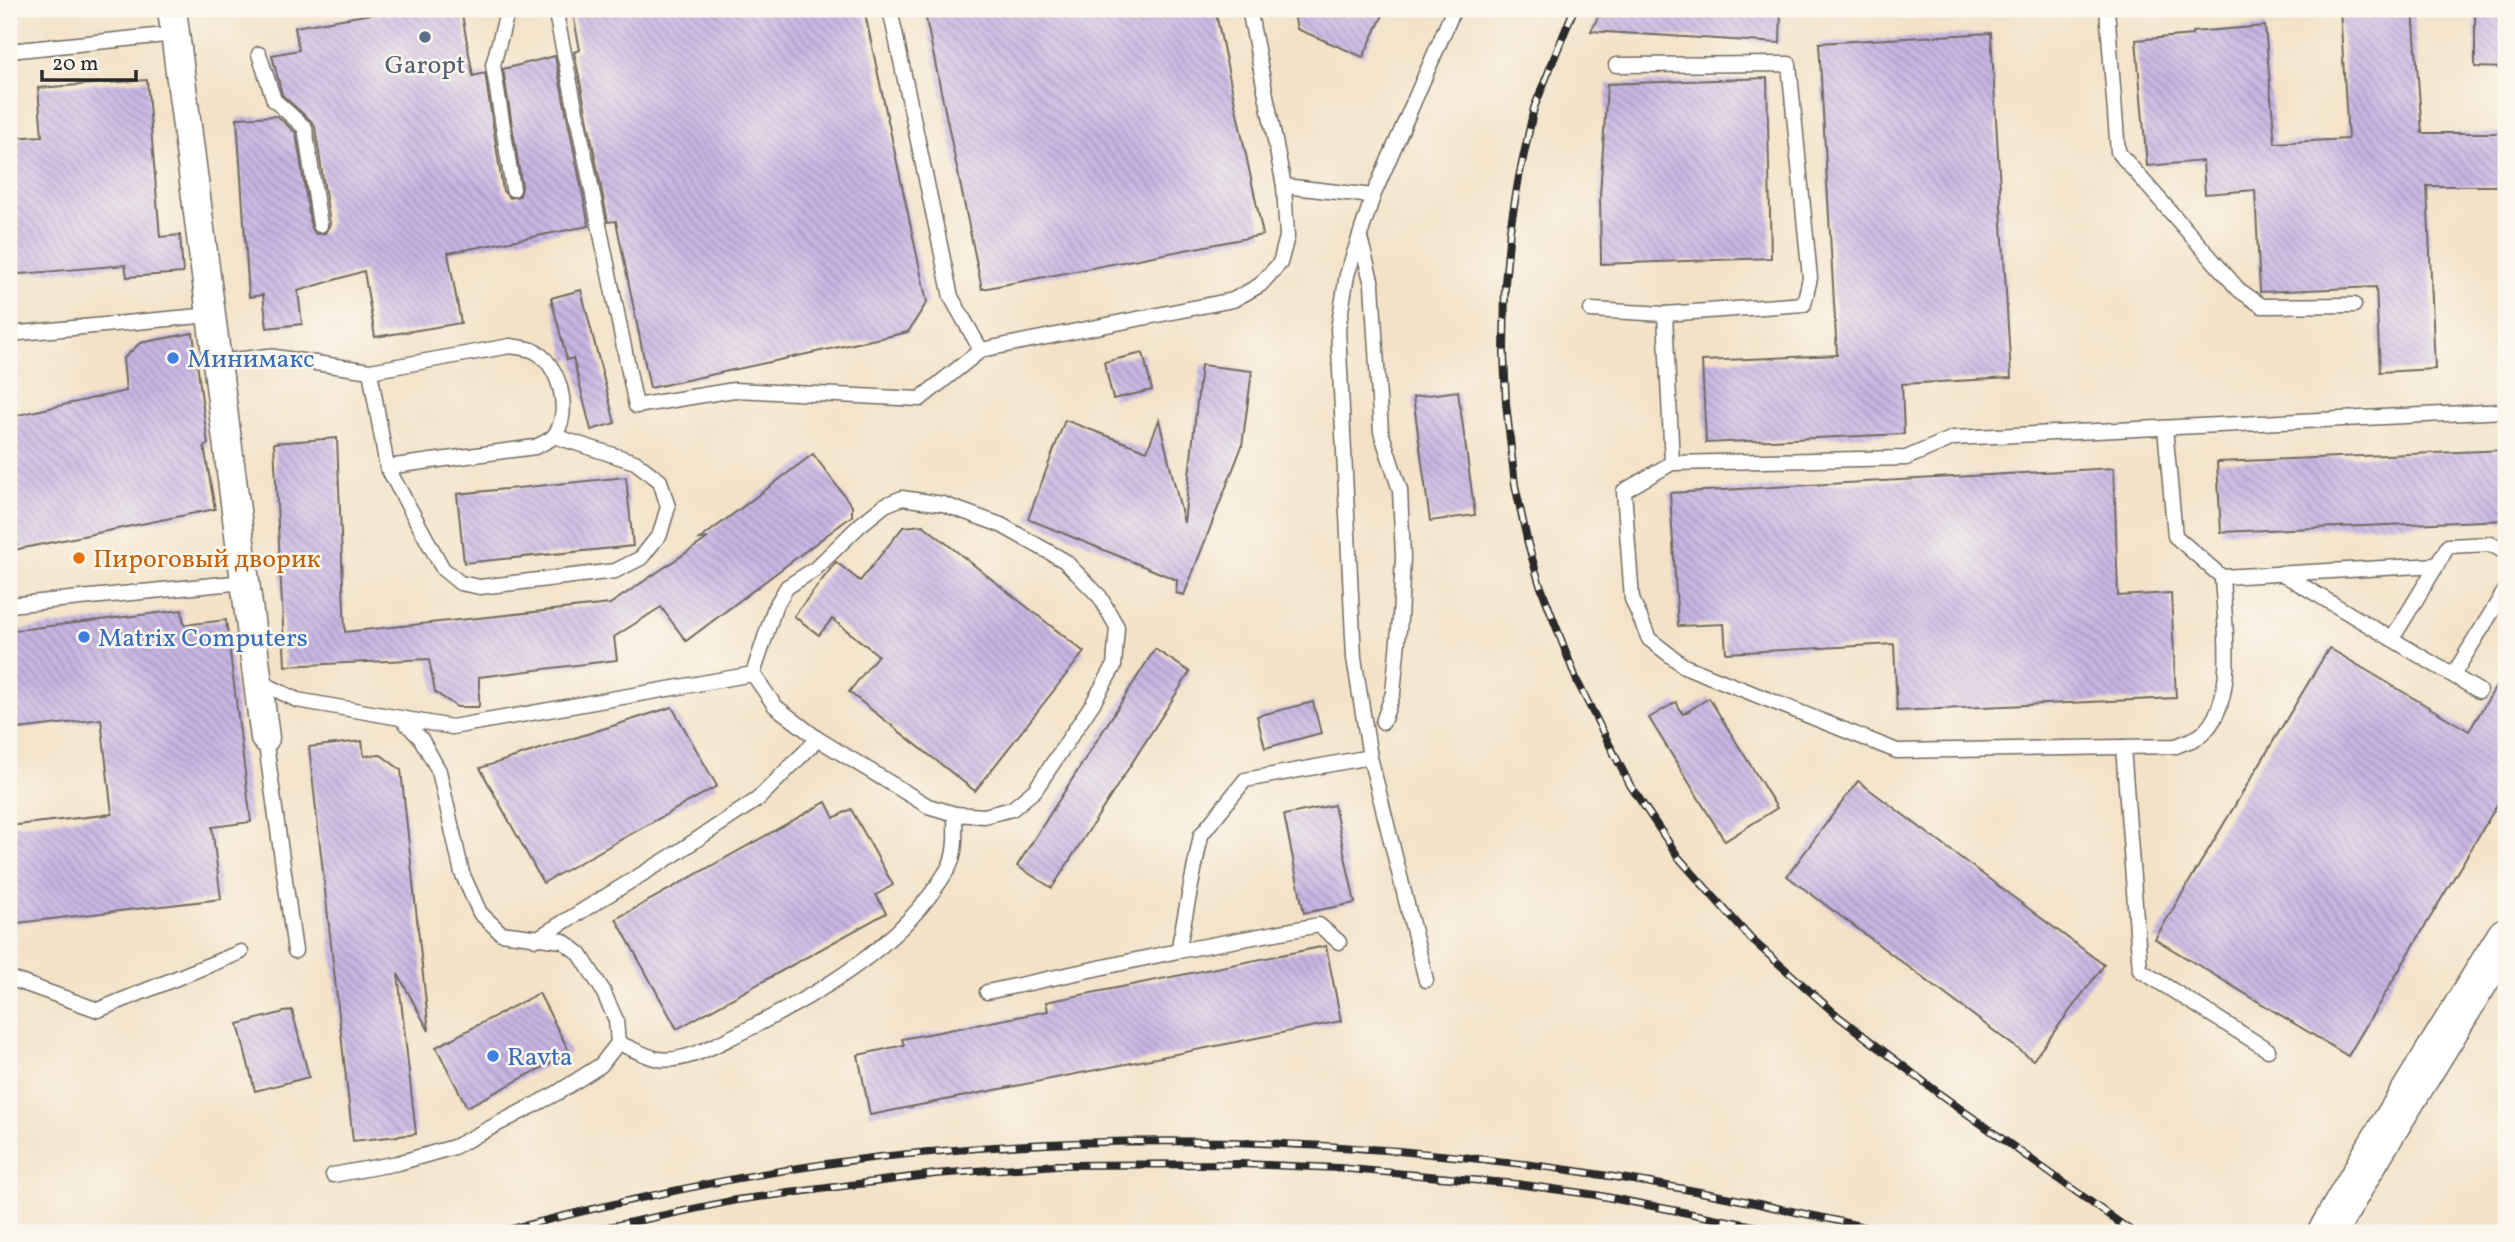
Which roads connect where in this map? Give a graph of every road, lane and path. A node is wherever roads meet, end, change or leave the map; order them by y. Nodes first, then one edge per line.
1 (508, 9) edge
2 (555, 9) edge
3 (890, 9) edge
4 (1249, 9) edge
5 (1454, 9) edge
6 (2107, 9) edge
7 (173, 21) edge
8 (9, 51) edge
9 (259, 54) dead end
10 (1616, 65) dead end
11 (1284, 186) junction
12 (513, 189) dead end
13 (1373, 196) junction
14 (320, 225) dead end
15 (1360, 236) junction
16 (2354, 305) dead end
17 (1591, 310) dead end
18 (1665, 314) junction
19 (210, 315) junction
20 (9, 334) edge
21 (981, 349) junction
22 (216, 362) junction
23 (370, 371) junction
24 (2506, 411) edge
25 (2165, 428) junction
26 (554, 436) junction
27 (1672, 463) junction
28 (387, 467) junction
29 (2506, 553) edge
30 (2437, 565) junction
31 (2281, 573) junction
32 (2222, 577) junction
33 (244, 582) junction
34 (2506, 589) edge
35 (9, 605) edge
36 (2392, 639) junction
37 (753, 674) junction
38 (2453, 675) junction
39 (256, 679) junction
40 (2479, 691) dead end
41 (402, 719) junction
42 (1383, 722) dead end
43 (265, 737) joint
44 (818, 739) junction
45 (2123, 747) junction
46 (1370, 757) junction
47 (955, 814) junction
48 (2506, 937) edge
49 (536, 939) junction
50 (1339, 942) dead end
51 (295, 951) dead end
52 (1178, 951) junction
53 (241, 952) dead end
54 (9, 978) edge
55 (1426, 980) dead end
56 (987, 992) dead end
57 (618, 1043) junction
58 (2268, 1050) dead end
59 (333, 1175) dead end
60 (2327, 1233) edge

1 - 12 lane
2 - 21 lane
3 - 21 lane
4 - 11 lane
5 - 13 lane
6 - 16 lane
7 - 8 lane
7 - 19 street
9 - 14 lane
10 - 18 lane
11 - 13 lane
11 - 21 lane
13 - 15 lane
15 - 42 lane
15 - 46 lane
17 - 18 lane
18 - 27 lane
19 - 20 lane
19 - 22 street
22 - 23 lane
22 - 33 street
23 - 26 lane
23 - 28 lane
24 - 25 lane
25 - 27 lane
25 - 32 lane
26 - 28 lane
26 - 28 lane
27 - 45 lane
29 - 30 lane
30 - 31 lane
30 - 36 lane
31 - 32 lane
31 - 36 lane
32 - 45 lane
33 - 35 lane
33 - 39 street
34 - 38 lane
36 - 38 lane
37 - 41 lane
37 - 44 lane
37 - 47 lane
38 - 40 lane
39 - 41 lane
39 - 43 street
41 - 49 lane
43 - 51 lane
44 - 47 lane
44 - 49 lane
45 - 58 lane
46 - 52 lane
46 - 55 lane
47 - 57 lane
48 - 60 main road
49 - 57 lane
50 - 52 lane
52 - 56 lane
53 - 54 lane
57 - 59 lane

